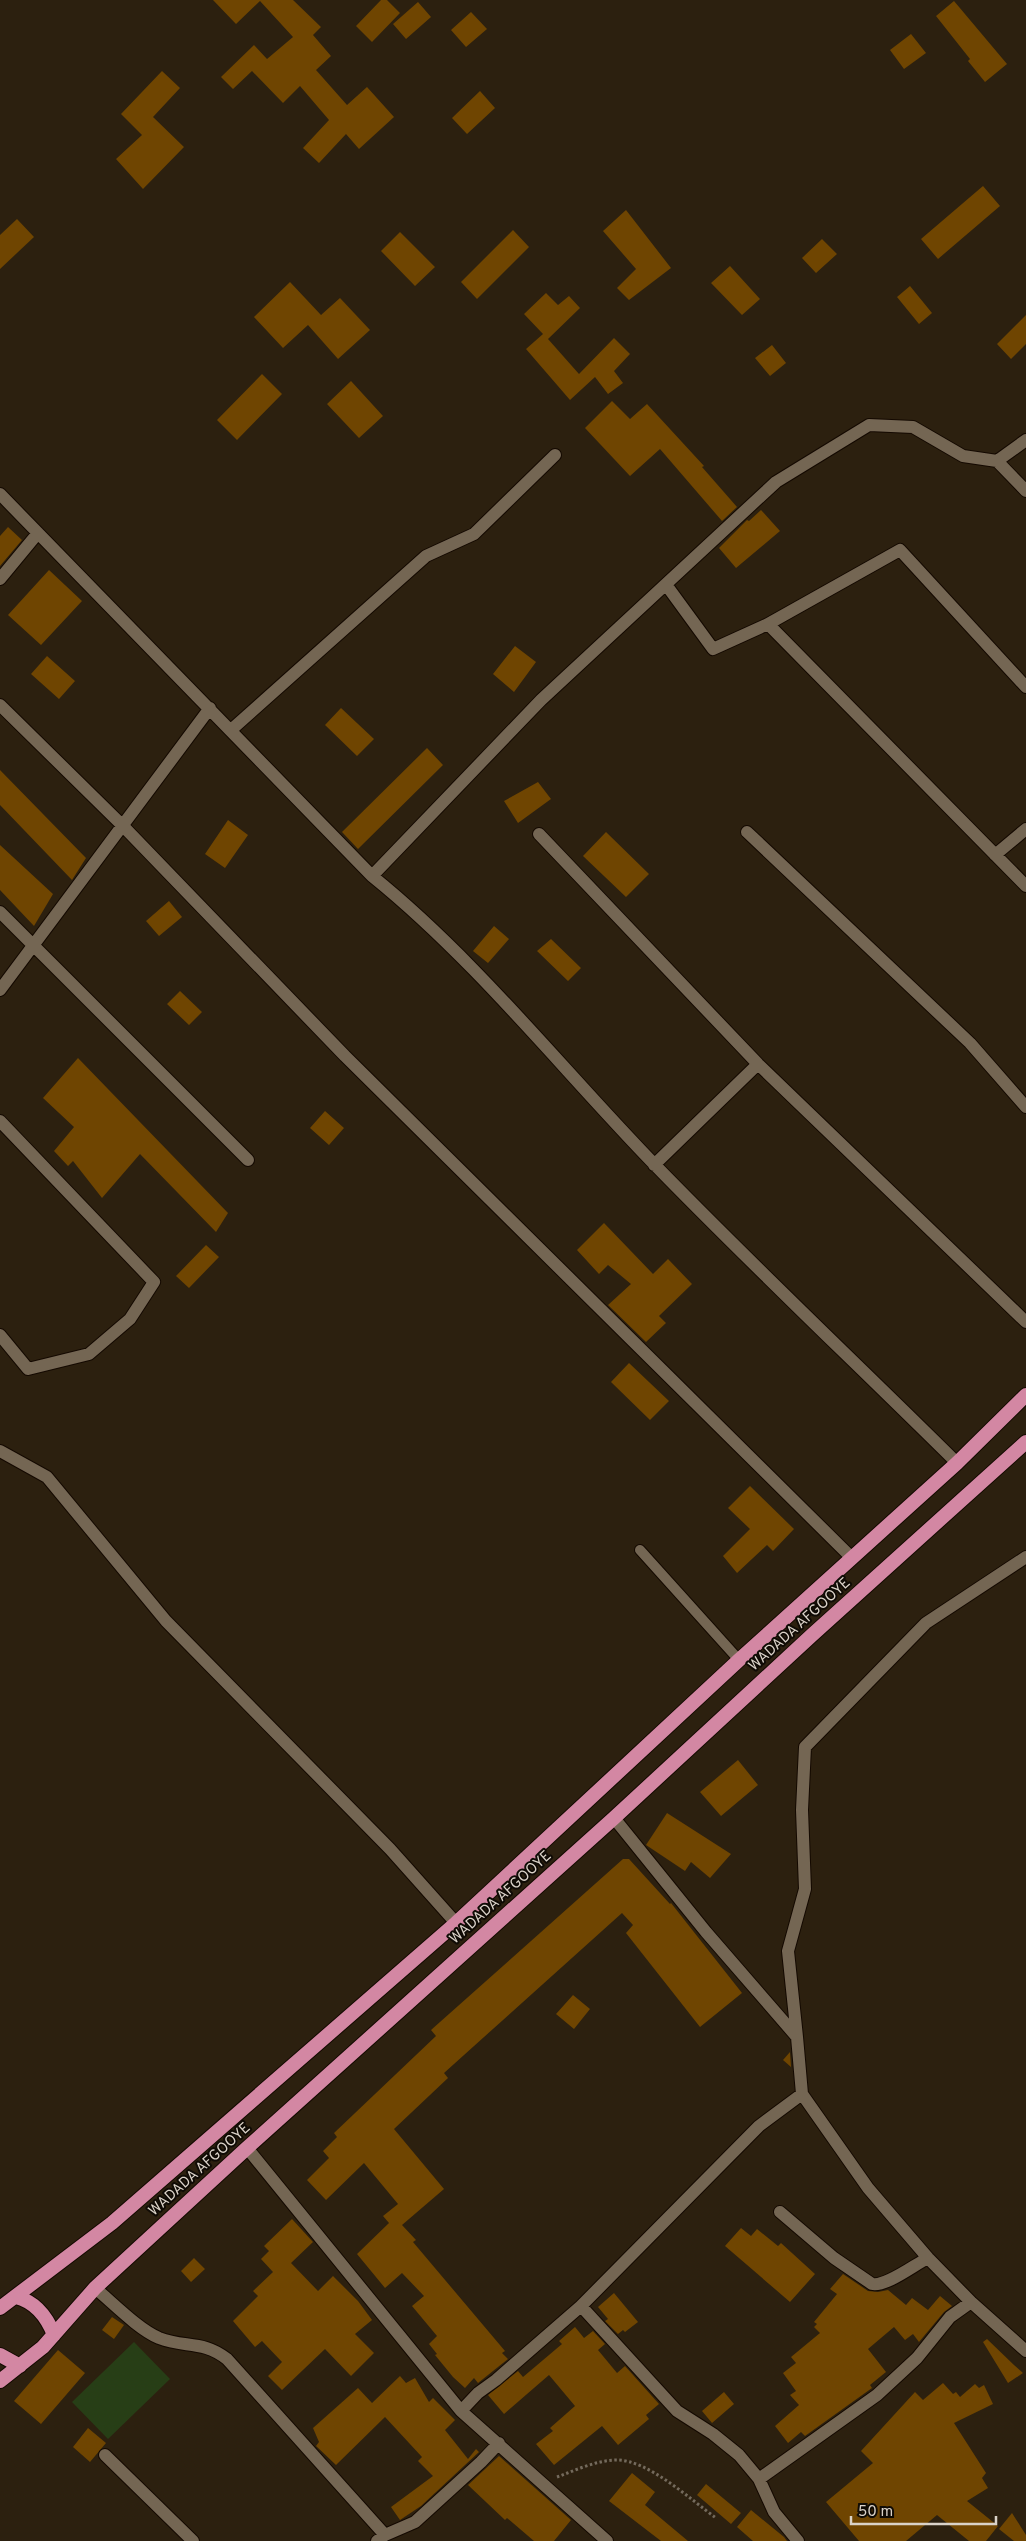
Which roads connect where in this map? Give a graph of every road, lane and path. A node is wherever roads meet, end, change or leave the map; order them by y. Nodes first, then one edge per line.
1 (1026, 440) edge
2 (555, 455) dead end
3 (997, 461) junction
4 (1026, 491) edge
5 (0, 494) edge
6 (38, 533) junction
7 (0, 579) edge
8 (667, 586) junction
9 (768, 624) junction
10 (1026, 687) edge
11 (0, 705) edge
12 (210, 708) junction
13 (231, 730) junction
14 (123, 826) junction
15 (1026, 829) edge
16 (747, 832) dead end
17 (539, 834) dead end
18 (996, 855) junction
19 (372, 876) junction
20 (1026, 886) edge
21 (0, 912) edge
22 (33, 946) junction
23 (0, 990) edge
24 (758, 1064) junction
25 (1026, 1107) edge
26 (0, 1121) edge
27 (248, 1160) dead end
28 (654, 1164) junction
29 (1026, 1322) edge
30 (0, 1335) edge
31 (1026, 1395) edge
32 (1026, 1442) edge
33 (0, 1451) edge
34 (957, 1462) junction
35 (640, 1550) dead end
36 (851, 1557) junction
37 (1026, 1557) edge
38 (739, 1660) junction
39 (614, 1818) junction
40 (456, 1923) junction
41 (797, 2036) junction
42 (802, 2094) junction
43 (248, 2148) junction
44 (780, 2212) dead end
45 (928, 2258) junction
46 (95, 2288) junction
47 (16, 2297) junction
48 (971, 2302) junction
49 (581, 2306) junction
50 (0, 2308) edge
51 (54, 2335) junction
52 (1026, 2351) edge
53 (0, 2355) edge
54 (20, 2366) junction
55 (0, 2381) edge
56 (461, 2411) junction
57 (499, 2443) junction
58 (105, 2455) dead end
59 (759, 2479) junction
60 (542, 2482) junction
61 (716, 2518) dead end
62 (385, 2539) edge
63 (193, 2541) edge
64 (607, 2541) edge
65 (798, 2541) edge

1 - 3 street
2 - 13 street
3 - 4 street
3 - 8 street
5 - 6 street
6 - 7 street
6 - 12 street
8 - 9 street
8 - 19 street
9 - 10 street
9 - 18 street
11 - 14 street
12 - 13 street
12 - 14 street
13 - 19 street
14 - 22 street
14 - 36 street
15 - 18 street
16 - 25 street
17 - 24 street
18 - 20 street
19 - 28 street
21 - 22 street
22 - 23 street
22 - 27 street
24 - 28 street
24 - 29 street
26 - 30 street
28 - 34 street
31 - 34 highway, WADADA AFGOOYE
32 - 39 highway, WADADA AFGOOYE
33 - 40 street
34 - 36 highway, WADADA AFGOOYE
35 - 38 lane
36 - 38 highway, WADADA AFGOOYE
37 - 41 street
38 - 40 highway, WADADA AFGOOYE
39 - 41 street
39 - 43 highway, WADADA AFGOOYE
40 - 47 highway, WADADA AFGOOYE
41 - 42 street
42 - 45 street
42 - 49 street
43 - 46 highway, WADADA AFGOOYE
43 - 56 street
44 - 45 street
45 - 48 street
46 - 51 highway, WADADA AFGOOYE
46 - 62 street
47 - 50 highway, WADADA AFGOOYE
47 - 51 highway
48 - 52 street
48 - 59 street
49 - 56 street
49 - 59 street
51 - 54 highway, WADADA AFGOOYE
53 - 54 highway
54 - 55 highway, WADADA AFGOOYE
56 - 57 street
57 - 60 street
57 - 62 street
58 - 63 street
59 - 65 street
60 - 61 path
60 - 64 street

